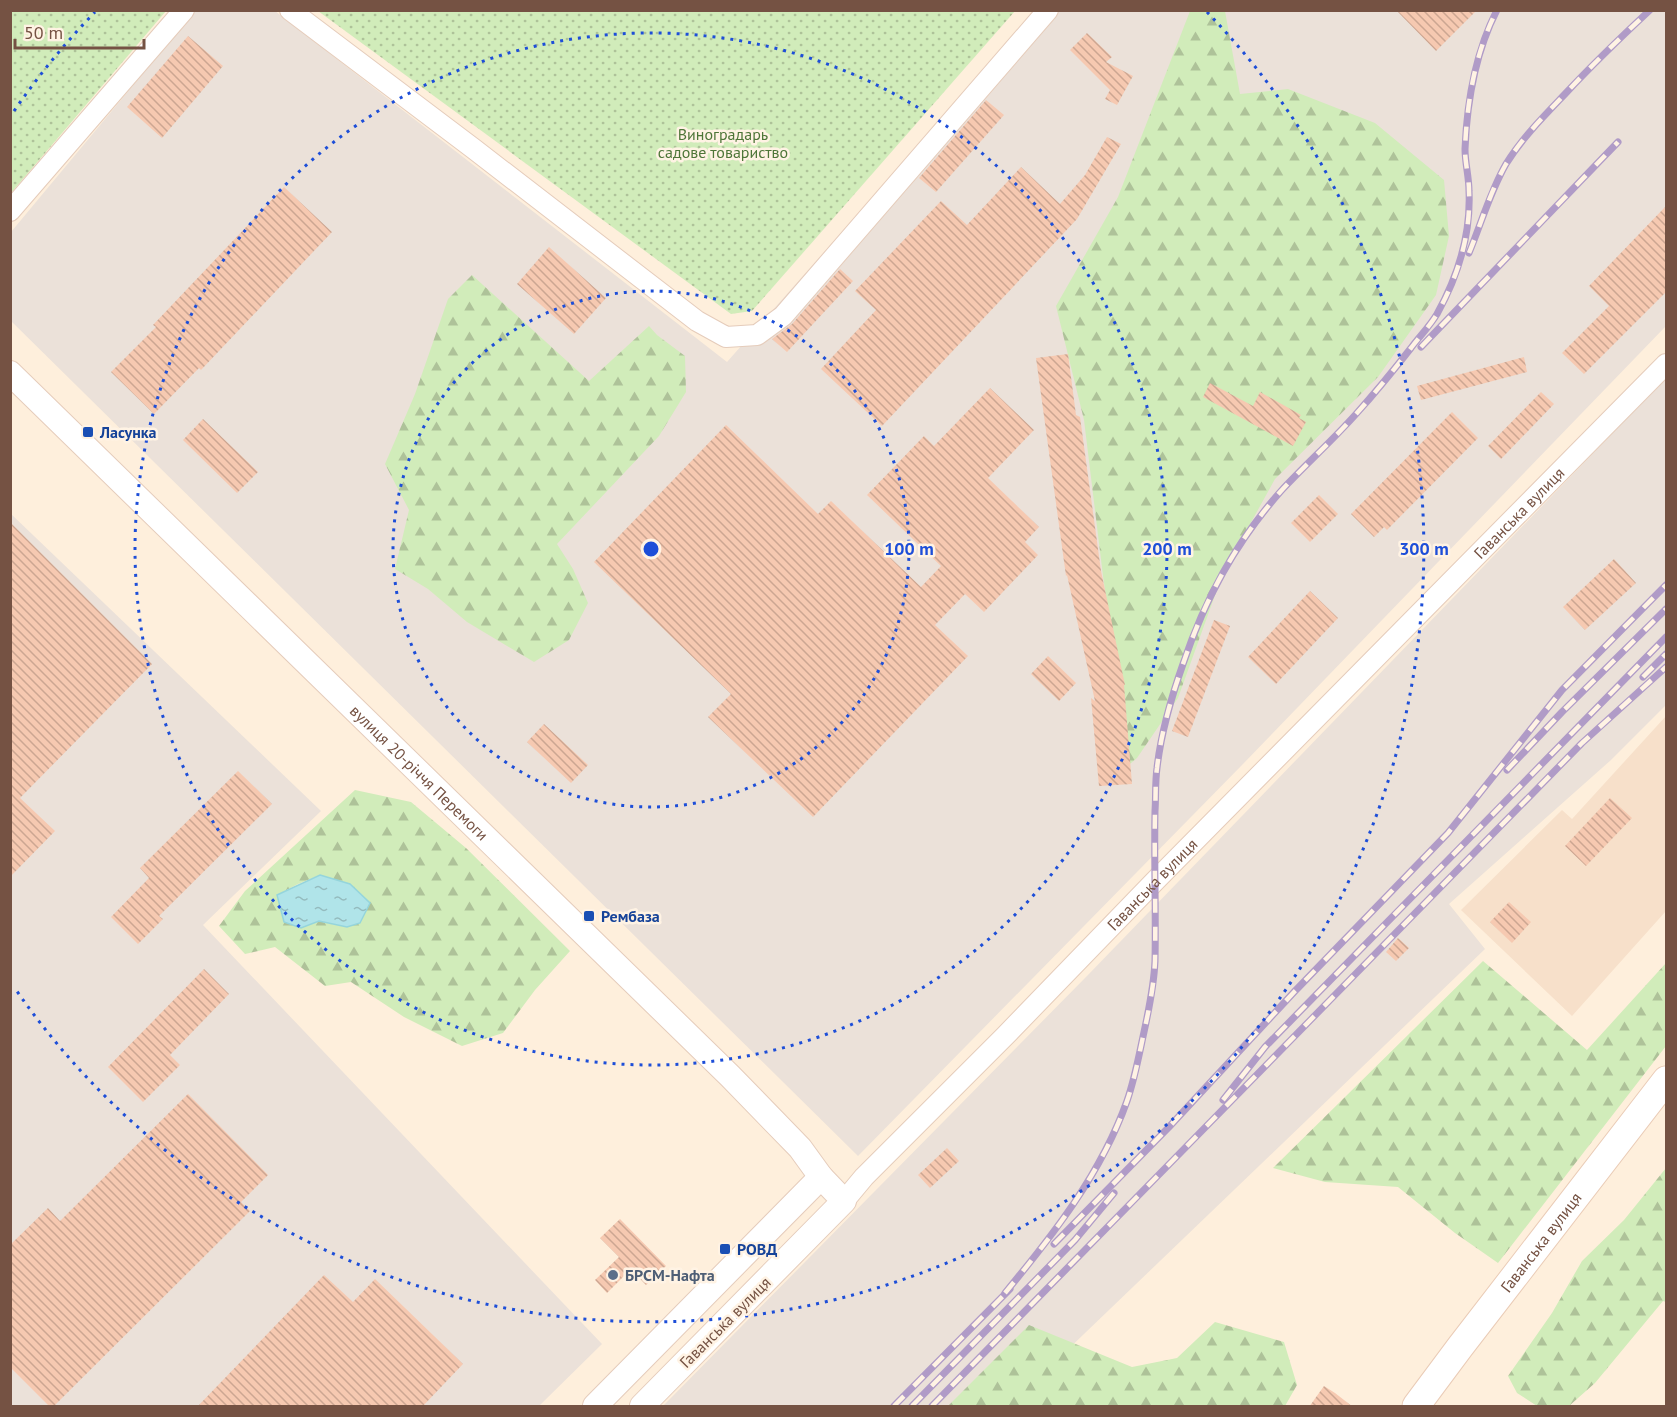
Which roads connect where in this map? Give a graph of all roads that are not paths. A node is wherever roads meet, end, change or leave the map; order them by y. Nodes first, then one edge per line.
1 (184, 10) edge
2 (290, 10) edge
3 (1048, 10) edge
4 (10, 211) edge
5 (1666, 364) edge
6 (10, 373) edge
7 (1666, 1080) edge
8 (821, 1177) junction
9 (844, 1201) junction
10 (595, 1407) edge
11 (642, 1407) edge
12 (1416, 1407) edge

1 - 4 street
2 - 3 street
5 - 9 street, Гаванська вулиця
6 - 8 street, вулиця 20-річчя Перемоги
7 - 12 main road, Гаванська вулиця
8 - 9 street, вулиця 20-річчя Перемоги
8 - 10 street, Гаванська вулиця
9 - 11 street, Гаванська вулиця

